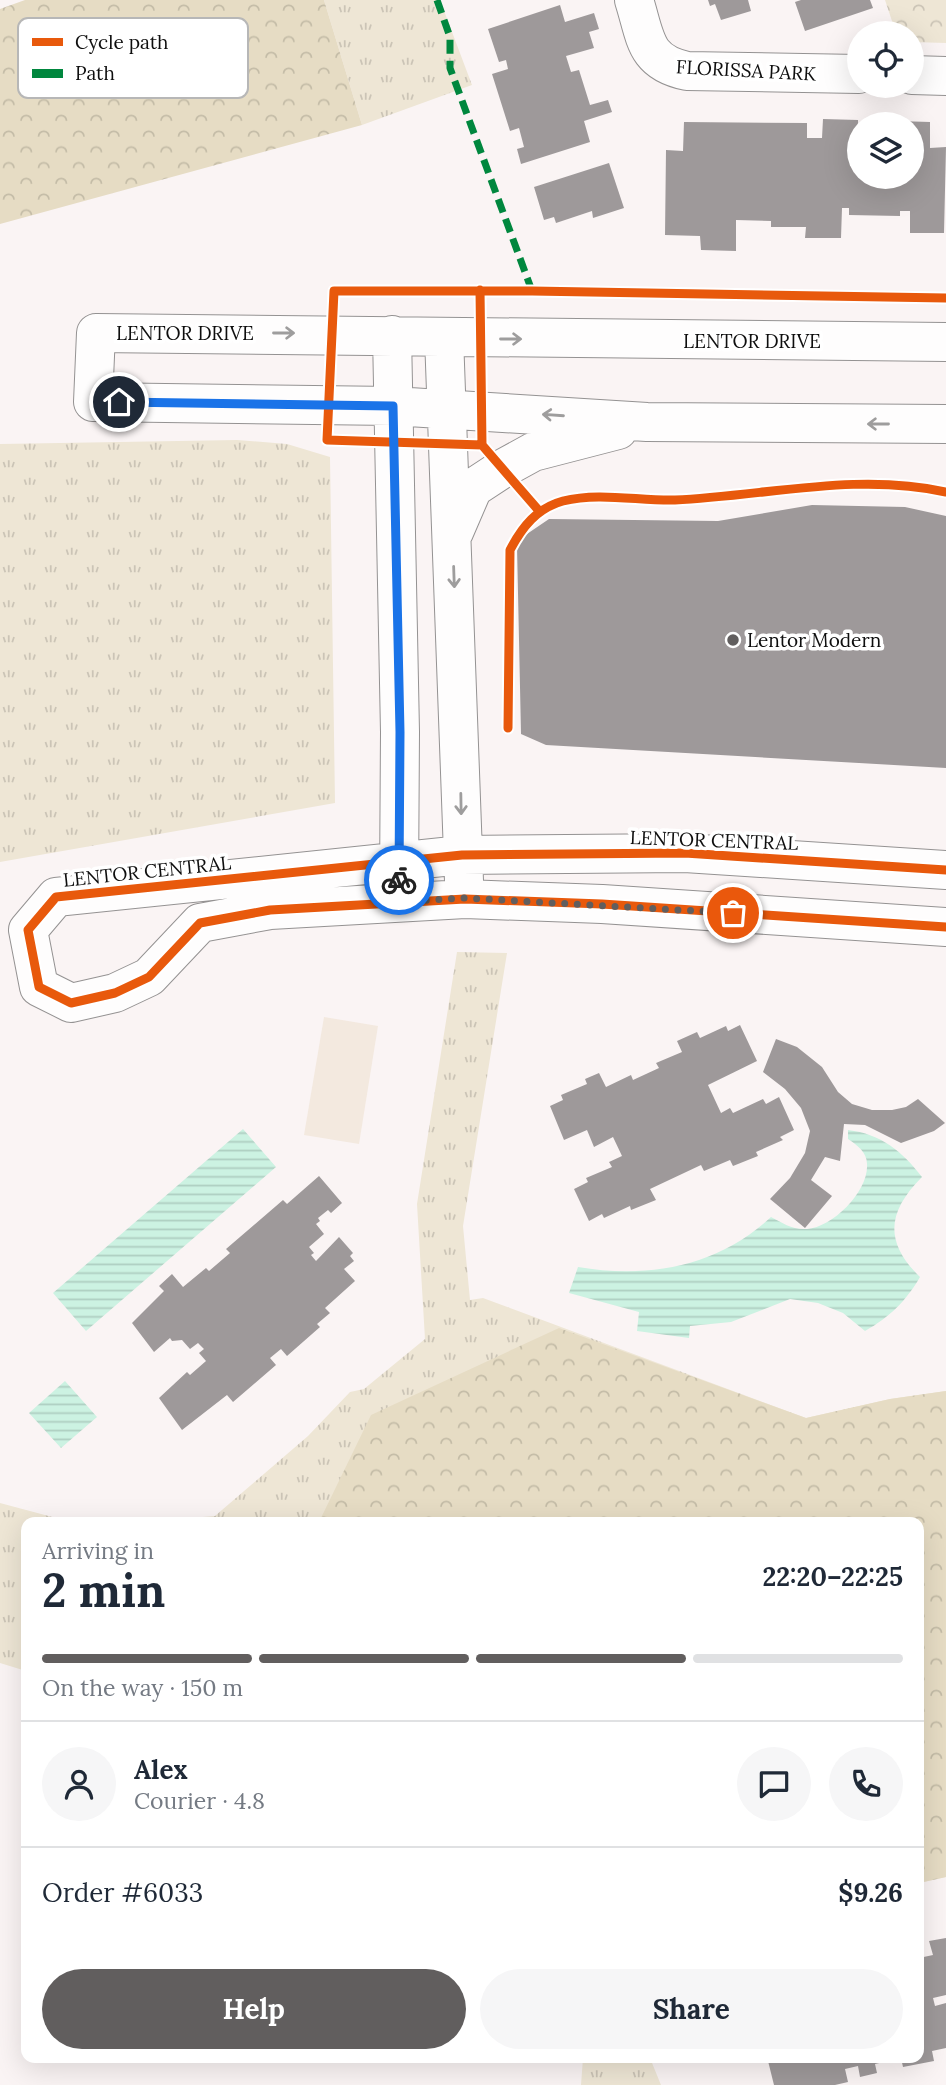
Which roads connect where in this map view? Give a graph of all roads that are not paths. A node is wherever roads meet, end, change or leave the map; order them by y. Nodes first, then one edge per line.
1 (634, 0) edge
2 (847, 74) edge
3 (924, 75) edge
4 (946, 76) edge
5 (392, 335) junction
6 (444, 337) junction
7 (946, 342) edge
8 (393, 406) junction
9 (447, 409) junction
10 (647, 422) junction
11 (946, 424) edge
12 (452, 537) junction
13 (462, 855) junction
14 (399, 861) junction
15 (946, 870) edge
16 (465, 898) junction
17 (398, 902) junction
18 (946, 927) edge

1 - 2 street, FLORISSA PARK
3 - 4 street
5 - 6 street, LENTOR DRIVE
5 - 8 street
8 -> 5 street, LENTOR DRIVE
6 -> 7 street, LENTOR DRIVE
6 - 9 street
8 - 9 street, LENTOR DRIVE
8 - 14 street
10 -> 9 street, LENTOR DRIVE
9 - 12 street
11 -> 10 street, LENTOR DRIVE
10 - 12 street
12 -> 13 street
13 - 14 street, LENTOR CENTRAL
13 - 15 street, LENTOR CENTRAL
13 - 16 street
14 - 17 street
14 - 17 street, LENTOR CENTRAL
16 - 17 street, LENTOR CENTRAL
16 - 18 street, LENTOR CENTRAL

